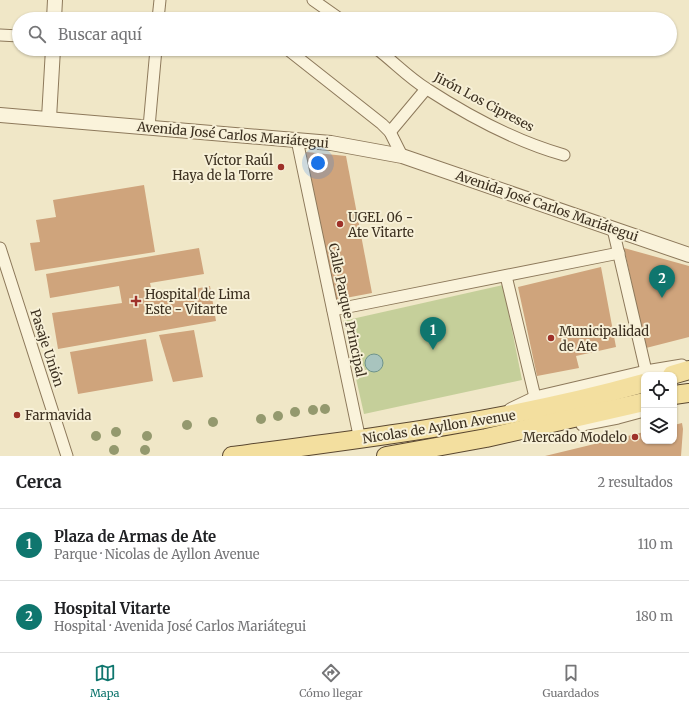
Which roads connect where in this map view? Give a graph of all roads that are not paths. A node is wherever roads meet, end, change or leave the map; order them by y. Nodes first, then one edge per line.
1 (55, 0) edge
2 (160, 0) edge
3 (313, 0) edge
4 (54, 12) edge
5 (159, 12) edge
6 (330, 12) edge
7 (0, 35) edge
8 (12, 36) edge
9 (53, 56) edge
10 (155, 56) edge
11 (296, 56) edge
12 (386, 56) edge
13 (426, 89) junction
14 (0, 114) edge
15 (49, 118) junction
16 (149, 127) junction
17 (390, 132) junction
18 (297, 140) junction
19 (564, 155) dead end
20 (402, 156) junction
21 (613, 229) junction
22 (0, 248) edge
23 (618, 253) junction
24 (689, 255) edge
25 (506, 276) junction
26 (333, 310) junction
27 (689, 364) edge
28 (689, 370) edge
29 (644, 372) edge
30 (662, 372) edge
31 (677, 374) edge
32 (641, 378) edge
33 (641, 378) edge
34 (689, 394) edge
35 (677, 395) edge
36 (535, 397) junction
37 (677, 400) edge
38 (641, 403) edge
39 (641, 412) edge
40 (485, 421) junction
41 (486, 438) junction
42 (360, 440) junction
43 (67, 456) edge
44 (232, 456) edge
45 (386, 456) edge

1 - 4 street
2 - 5 street
3 - 6 street
7 - 8 street
9 - 15 street
10 - 16 street
11 - 17 street
12 - 13 street, Jirón Los Cipreses
13 - 17 street
13 - 19 street, Jirón Los Cipreses
14 - 15 street, Avenida José Carlos Mariátegui
15 - 16 street, Avenida José Carlos Mariátegui
16 - 18 street, Avenida José Carlos Mariátegui
17 - 20 street
18 - 20 street, Avenida José Carlos Mariátegui
18 - 26 street, Calle Parque Principal
20 - 21 street, Avenida José Carlos Mariátegui
21 - 23 street
21 - 24 street, Avenida José Carlos Mariátegui
22 - 43 street, Pasaje Unión
23 - 25 street
23 - 29 street
25 - 26 street
25 - 36 street
26 - 42 street, Calle Parque Principal
27 - 30 street
28 - 31 main road
32 - 36 street
33 - 40 main road, Nicolas de Ayllon Avenue
34 - 35 main road
34 - 37 street
36 - 40 street
38 - 41 main road, Nicolas de Ayllon Avenue
39 - 41 street
40 - 42 main road, Nicolas de Ayllon Avenue
41 - 45 main road, Nicolas de Ayllon Avenue
42 - 44 main road, Nicolas de Ayllon Avenue

